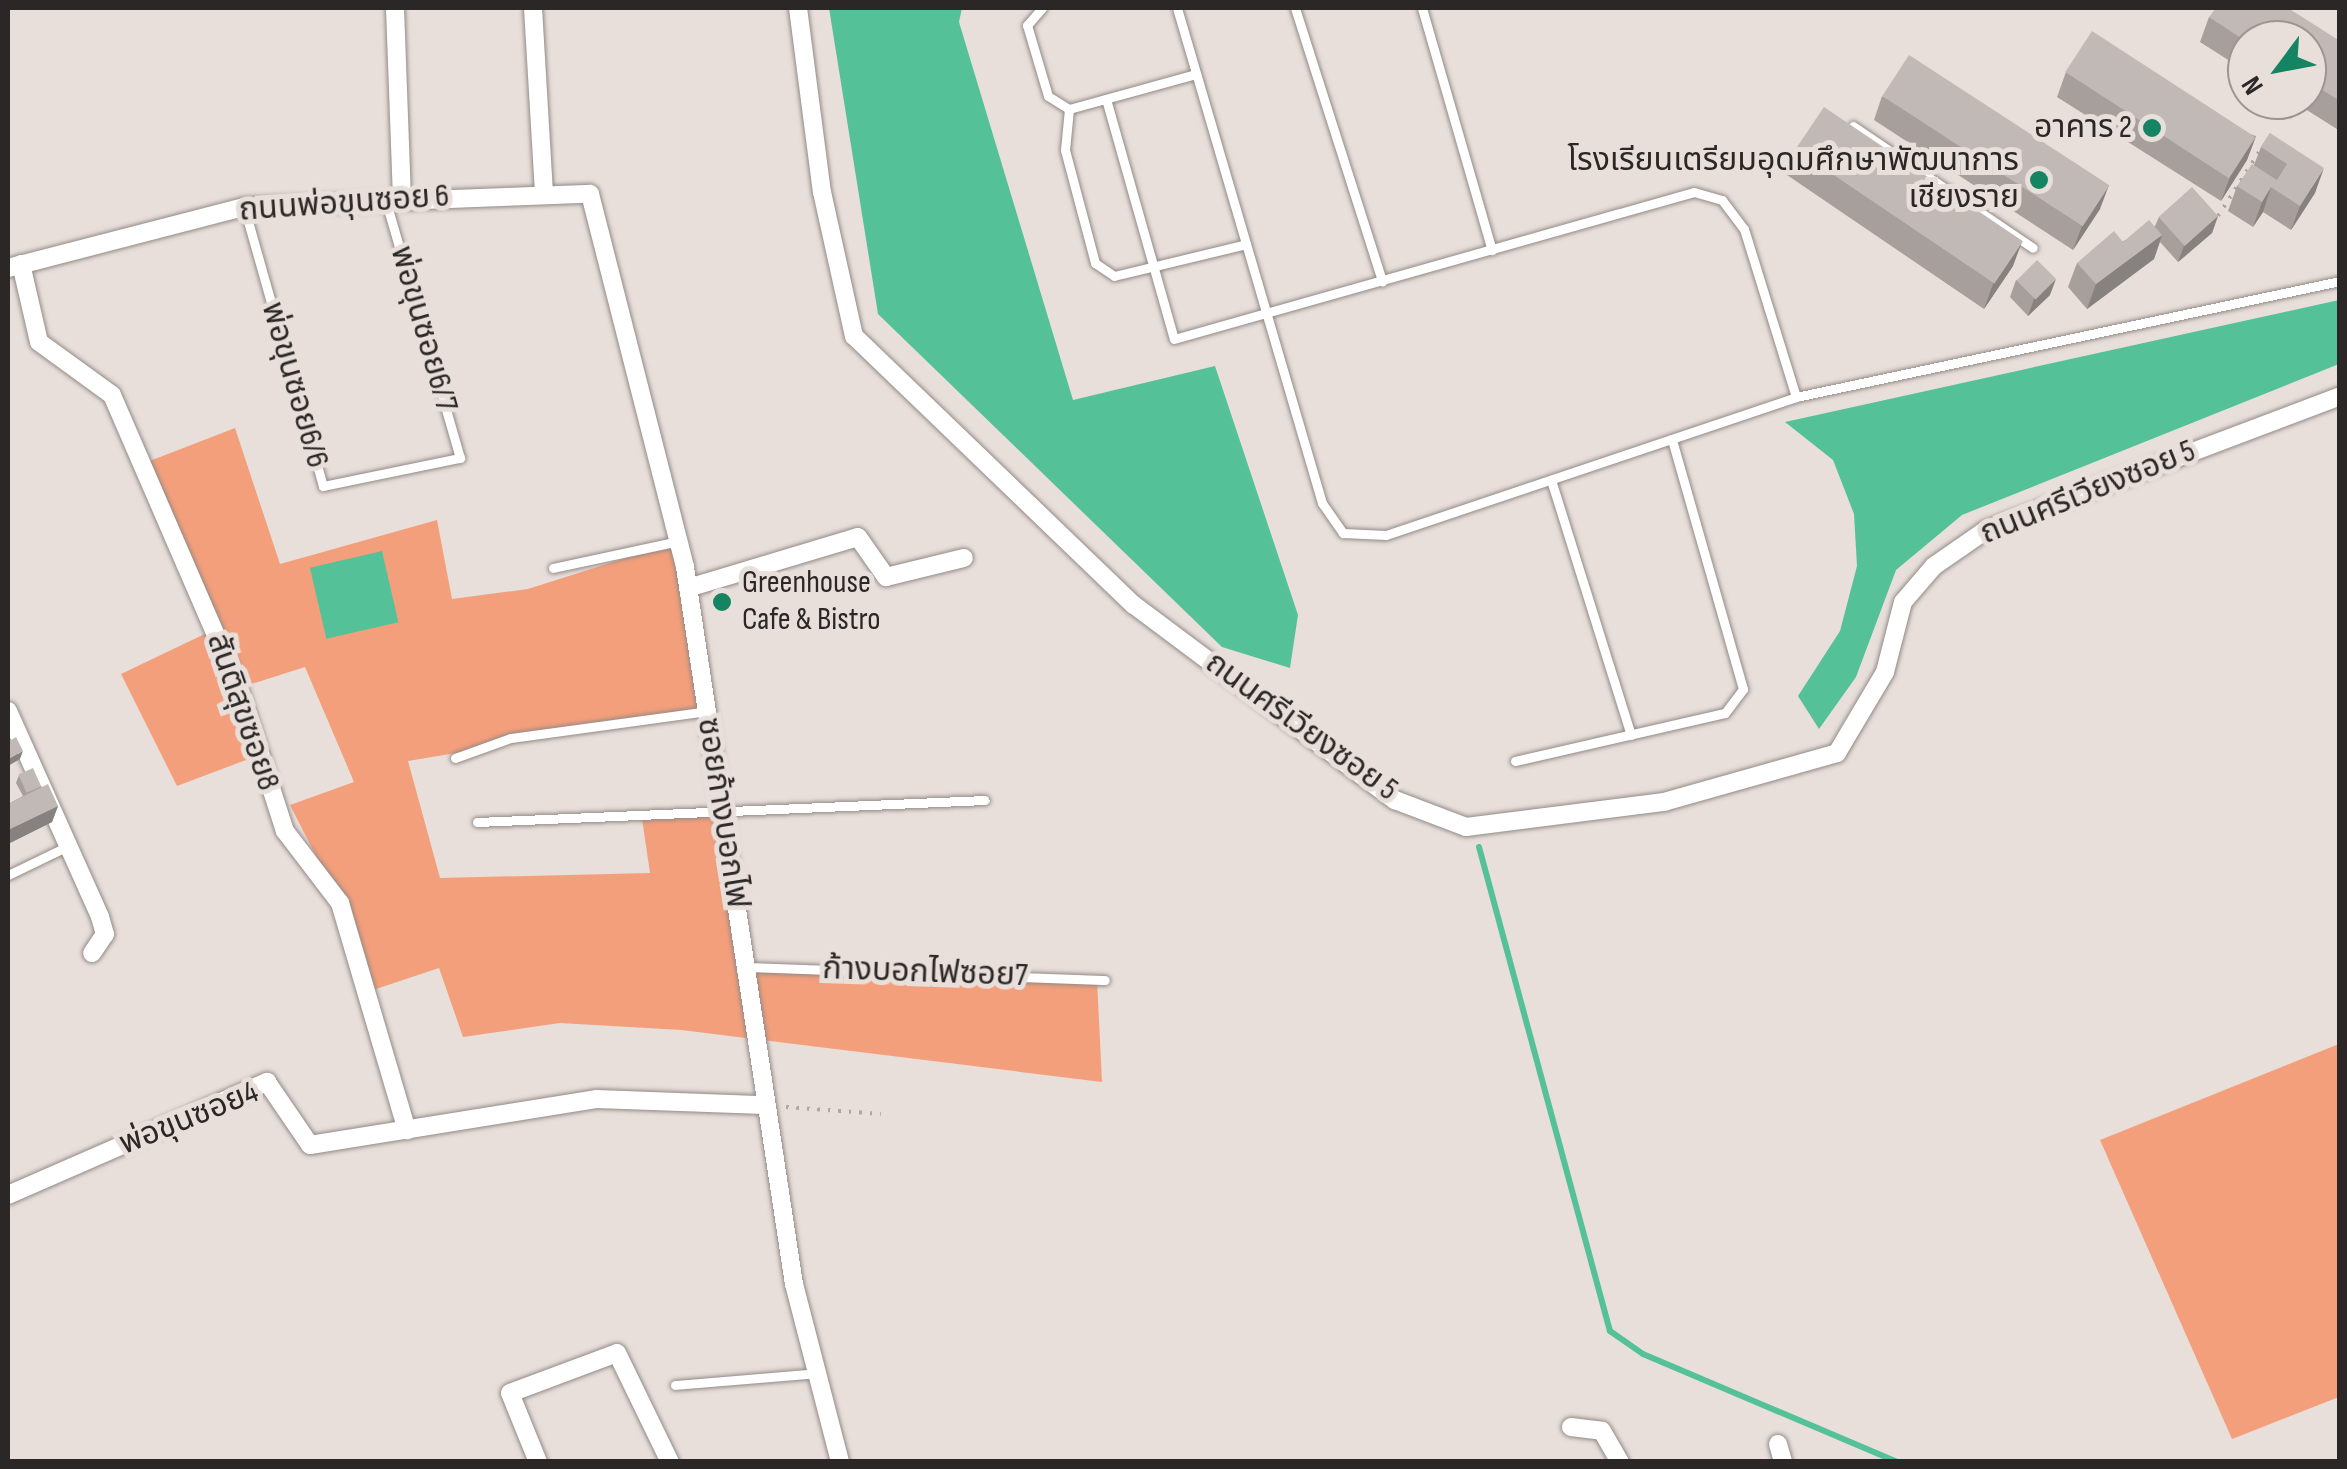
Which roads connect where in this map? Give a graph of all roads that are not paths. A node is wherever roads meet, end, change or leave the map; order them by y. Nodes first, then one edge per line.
1 (395, 8) edge
2 (534, 8) edge
3 (798, 8) edge
4 (1042, 8) edge
5 (1177, 8) edge
6 (1295, 8) edge
7 (1422, 8) edge
8 (1196, 74) junction
9 (1106, 98) junction
10 (1069, 108) junction
11 (1853, 126) edge
12 (566, 191) joint
13 (544, 192) junction
14 (394, 200) junction
15 (244, 207) junction
16 (1246, 244) junction
17 (2033, 248) dead end
18 (1492, 250) junction
19 (14, 266) edge
20 (1154, 268) junction
21 (1382, 281) junction
22 (2340, 281) edge
23 (1267, 314) junction
24 (2340, 396) edge
25 (1796, 397) junction
26 (1672, 439) junction
27 (460, 458) joint
28 (1551, 480) junction
29 (678, 541) junction
30 (964, 558) dead end
31 (553, 568) dead end
32 (688, 588) junction
33 (8, 711) edge
34 (707, 711) junction
35 (1631, 735) junction
36 (455, 758) dead end
37 (1516, 760) dead end
38 (984, 800) dead end
39 (722, 807) junction
40 (478, 822) dead end
41 (73, 843) junction
42 (8, 875) edge
43 (92, 954) dead end
44 (746, 967) junction
45 (1105, 980) dead end
46 (764, 1105) junction
47 (407, 1130) junction
48 (8, 1195) edge
49 (817, 1373) junction
50 (676, 1385) dead end
51 (1571, 1428) dead end
52 (538, 1462) edge
53 (670, 1462) edge
54 (840, 1462) edge
55 (1620, 1462) edge

1 - 14 street
2 - 13 street
3 - 24 street, ถนนศรีเวียงซอย 5
4 - 10 lane
5 - 8 lane
6 - 21 lane
7 - 18 lane
8 - 9 lane
8 - 16 lane
9 - 10 lane
9 - 20 lane
10 - 20 lane
11 - 17 lane
12 - 13 street, ถนนพ่อขุนซอย 6
12 - 29 street, ซอยก้างบอกไฟ
13 - 14 street, ถนนพ่อขุนซอย 6
14 - 15 street, ถนนพ่อขุนซอย 6
14 - 27 lane, พ่อขุนซอย6/7
15 - 19 street, ถนนพ่อขุนซอย 6
15 - 27 lane, พ่อขุนซอย6/6
16 - 20 lane
16 - 23 lane
18 - 21 lane
18 - 25 lane
19 - 47 street, สันติสุขซอย8
20 - 23 lane
21 - 23 lane
22 - 25 lane
23 - 28 lane
25 - 26 lane
26 - 28 lane
26 - 35 lane
28 - 35 lane
29 - 31 lane
29 - 32 street, ซอยก้างบอกไฟ
30 - 32 street
32 - 34 street, ซอยก้างบอกไฟ
33 - 41 street
34 - 36 lane
34 - 39 street, ซอยก้างบอกไฟ
35 - 37 lane
38 - 39 lane
39 - 40 lane
39 - 44 street, ซอยก้างบอกไฟ
41 - 42 lane
41 - 43 street
44 - 45 lane, ก้างบอกไฟซอย7
44 - 46 street, ซอยก้างบอกไฟ
46 - 47 street
46 - 49 street, ซอยก้างบอกไฟ
47 - 48 street, พ่อขุนซอย4
49 - 50 lane
49 - 54 street, ซอยก้างบอกไฟ
51 - 55 street
52 - 53 street

